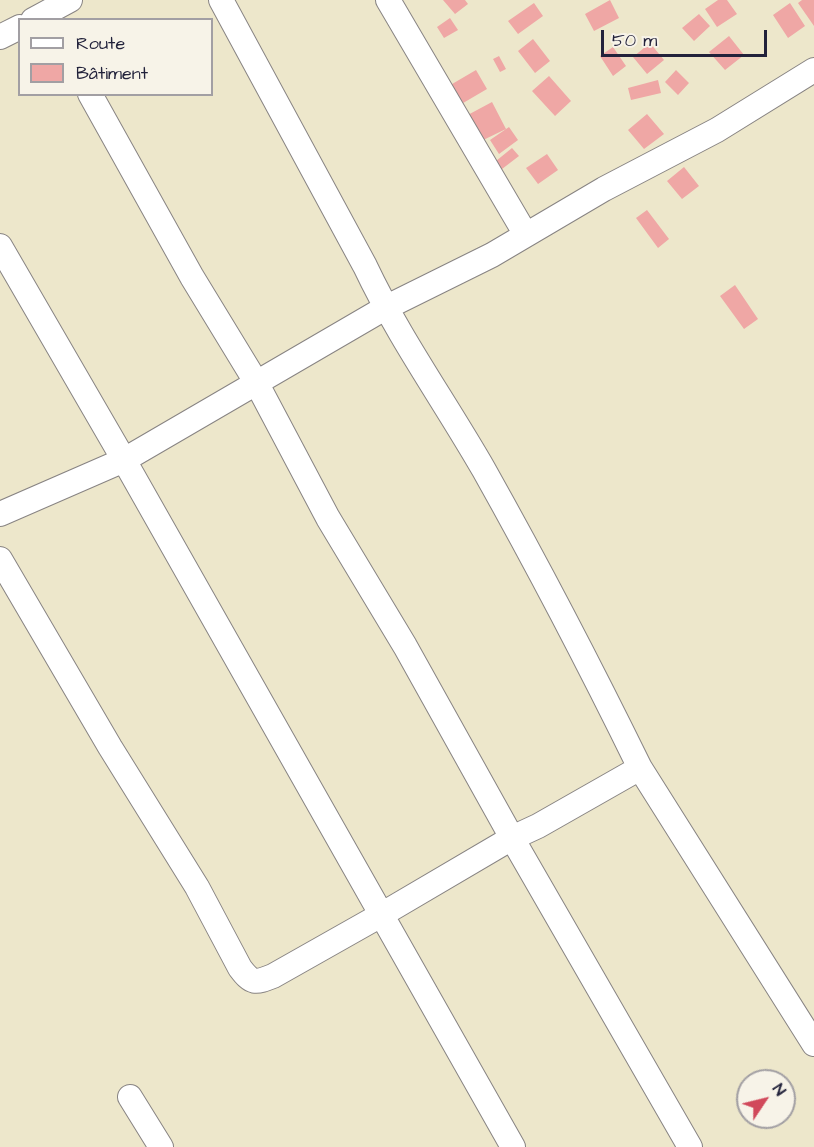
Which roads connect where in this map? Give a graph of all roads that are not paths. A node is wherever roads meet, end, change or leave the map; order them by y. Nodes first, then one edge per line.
1 (70, 0) edge
2 (221, 0) edge
3 (388, 0) edge
4 (44, 17) edge
5 (18, 28) edge
6 (0, 37) edge
7 (814, 70) edge
8 (91, 96) edge
9 (526, 235) junction
10 (0, 246) edge
11 (385, 308) junction
12 (256, 382) junction
13 (124, 460) junction
14 (0, 514) edge
15 (0, 559) edge
16 (640, 768) junction
17 (512, 838) junction
18 (381, 915) junction
19 (814, 1044) edge
20 (130, 1097) dead end
21 (161, 1147) edge
22 (513, 1147) edge
23 (690, 1147) edge

1 - 4 street
2 - 11 street
3 - 9 street
5 - 6 street
7 - 9 street
8 - 12 street
9 - 11 street
10 - 13 street
11 - 12 street
11 - 16 street
12 - 13 street
12 - 17 street
13 - 14 street
13 - 18 street
15 - 18 street
16 - 17 street
16 - 19 street
17 - 18 street
17 - 23 street
18 - 22 street
20 - 21 street

